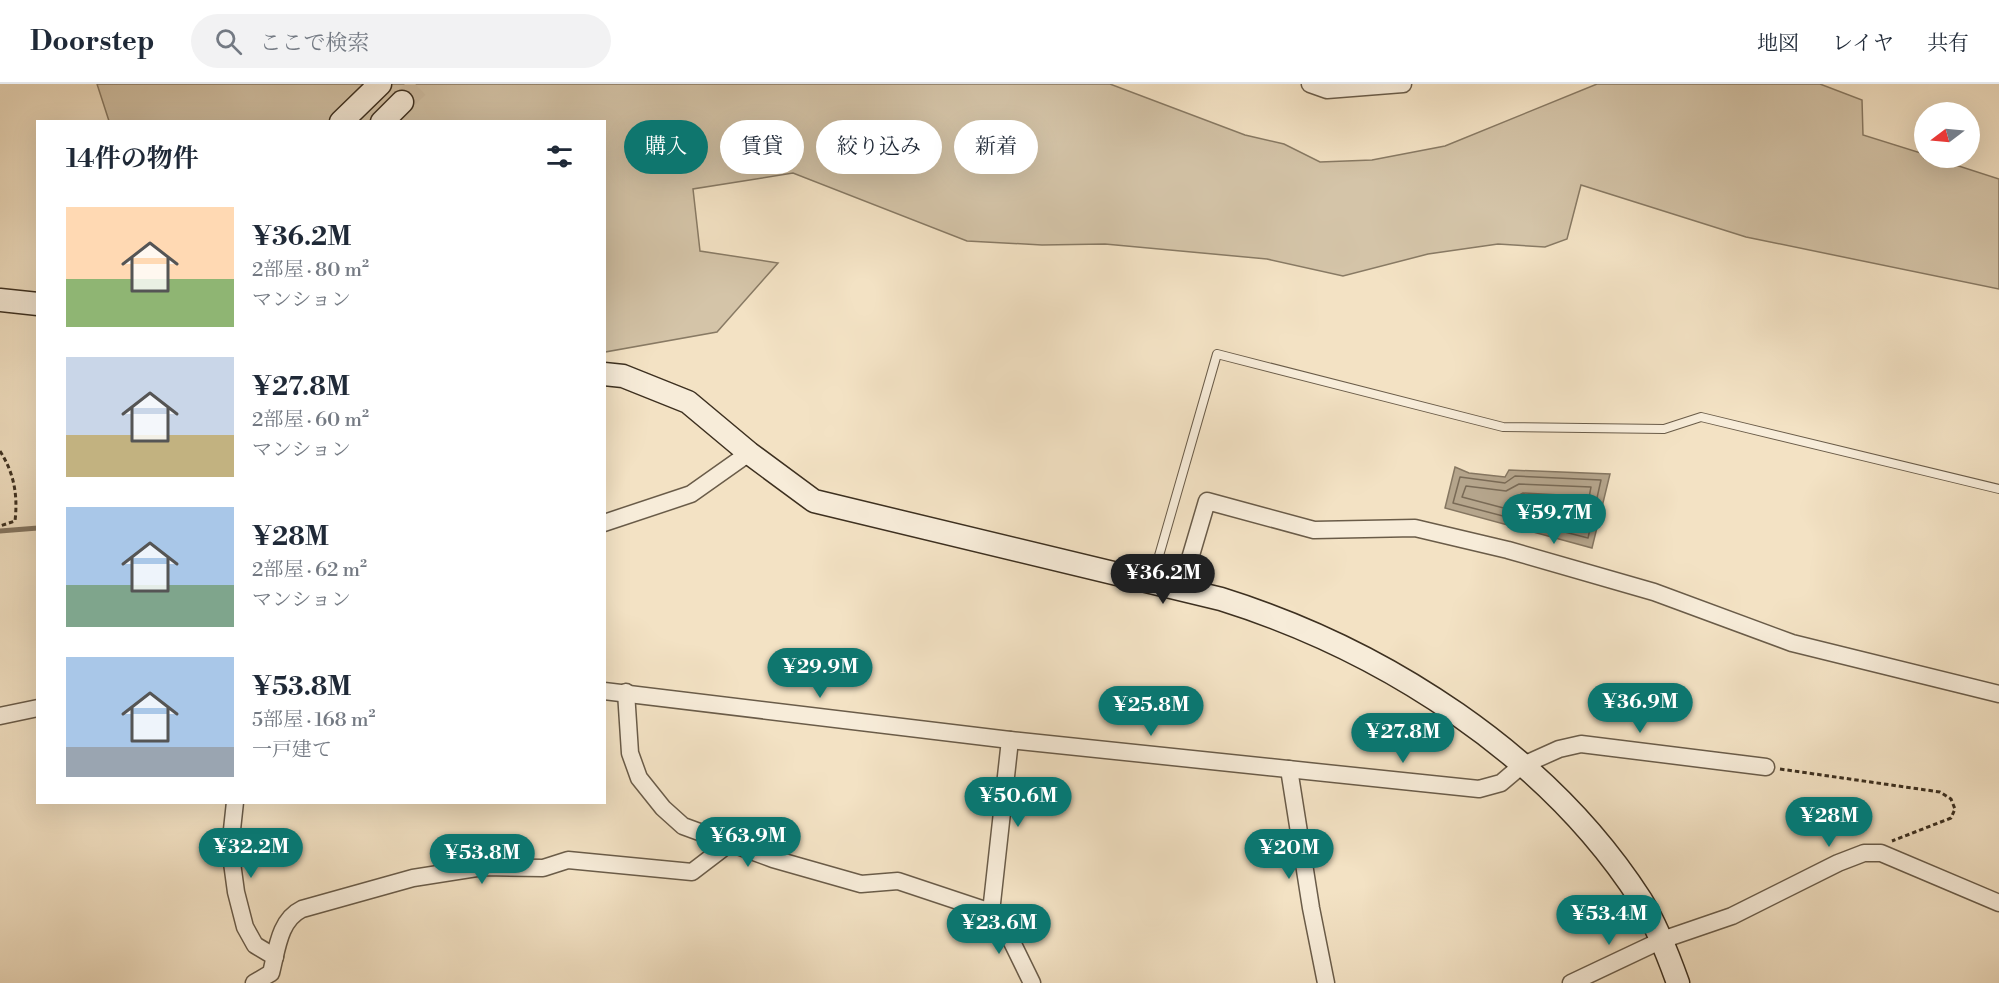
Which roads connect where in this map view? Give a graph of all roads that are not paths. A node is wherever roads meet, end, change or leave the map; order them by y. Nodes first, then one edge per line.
1 (380, 84) edge
2 (1310, 84) edge
3 (1403, 84) edge
4 (402, 102) tunnel mouth
5 (343, 120) edge
6 (384, 120) edge
7 (0, 300) edge
8 (36, 304) edge
9 (606, 374) edge
10 (749, 453) junction
11 (1999, 489) edge
12 (606, 522) edge
13 (1152, 581) junction
14 (1182, 589) junction
15 (606, 691) edge
16 (626, 692) junction
17 (1999, 694) edge
18 (36, 708) edge
19 (0, 716) edge
20 (1010, 740) junction
21 (1521, 766) junction
22 (1766, 767) road end
23 (1289, 769) junction
24 (235, 804) edge
25 (730, 843) junction
26 (1999, 903) edge
27 (991, 912) junction
28 (1662, 940) junction
29 (275, 957) junction
30 (254, 983) edge
31 (1032, 983) edge
32 (1326, 983) edge
33 (1571, 983) edge
34 (1678, 983) edge

1 - 5 street
2 - 3 street
4 - 6 street
7 - 8 street
9 - 10 street
10 - 12 street
10 - 13 street
11 - 13 lane
13 - 14 street
14 - 17 street
14 - 21 street
15 - 16 street
16 - 20 street
16 - 25 street
18 - 19 street
20 - 23 street
20 - 27 street
21 - 22 street
21 - 23 street
21 - 28 street
23 - 32 street
24 - 29 street
25 - 27 street
25 - 29 street
26 - 28 street
27 - 31 street
28 - 33 street
28 - 34 street
29 - 30 street

